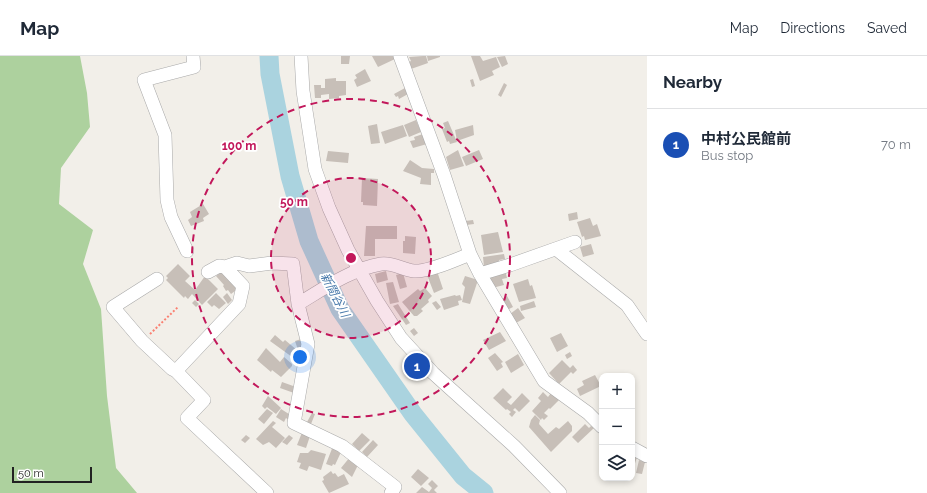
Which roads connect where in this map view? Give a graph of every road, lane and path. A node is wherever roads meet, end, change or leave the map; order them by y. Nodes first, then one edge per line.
1 (193, 56) edge
2 (301, 56) edge
3 (400, 56) edge
4 (575, 242) dead end
5 (556, 249) junction
6 (187, 251) dead end
7 (470, 254) junction
8 (226, 267) junction
9 (208, 272) dead end
10 (354, 272) junction
11 (480, 274) junction
12 (157, 278) dead end
13 (298, 304) junction
14 (178, 307) dead end
15 (647, 334) edge
16 (142, 340) junction
17 (176, 370) junction
18 (599, 424) edge
19 (557, 490) edge
20 (267, 493) edge
21 (391, 493) edge

1 - 6 street
2 - 10 street
3 - 7 street
4 - 5 street
5 - 11 street
5 - 15 street
7 - 10 street
7 - 11 street
8 - 9 street
8 - 13 street
8 - 17 street
10 - 13 street
10 - 19 street
11 - 18 street
12 - 16 street
13 - 21 street
14 - 16 path
16 - 17 street
17 - 20 street

